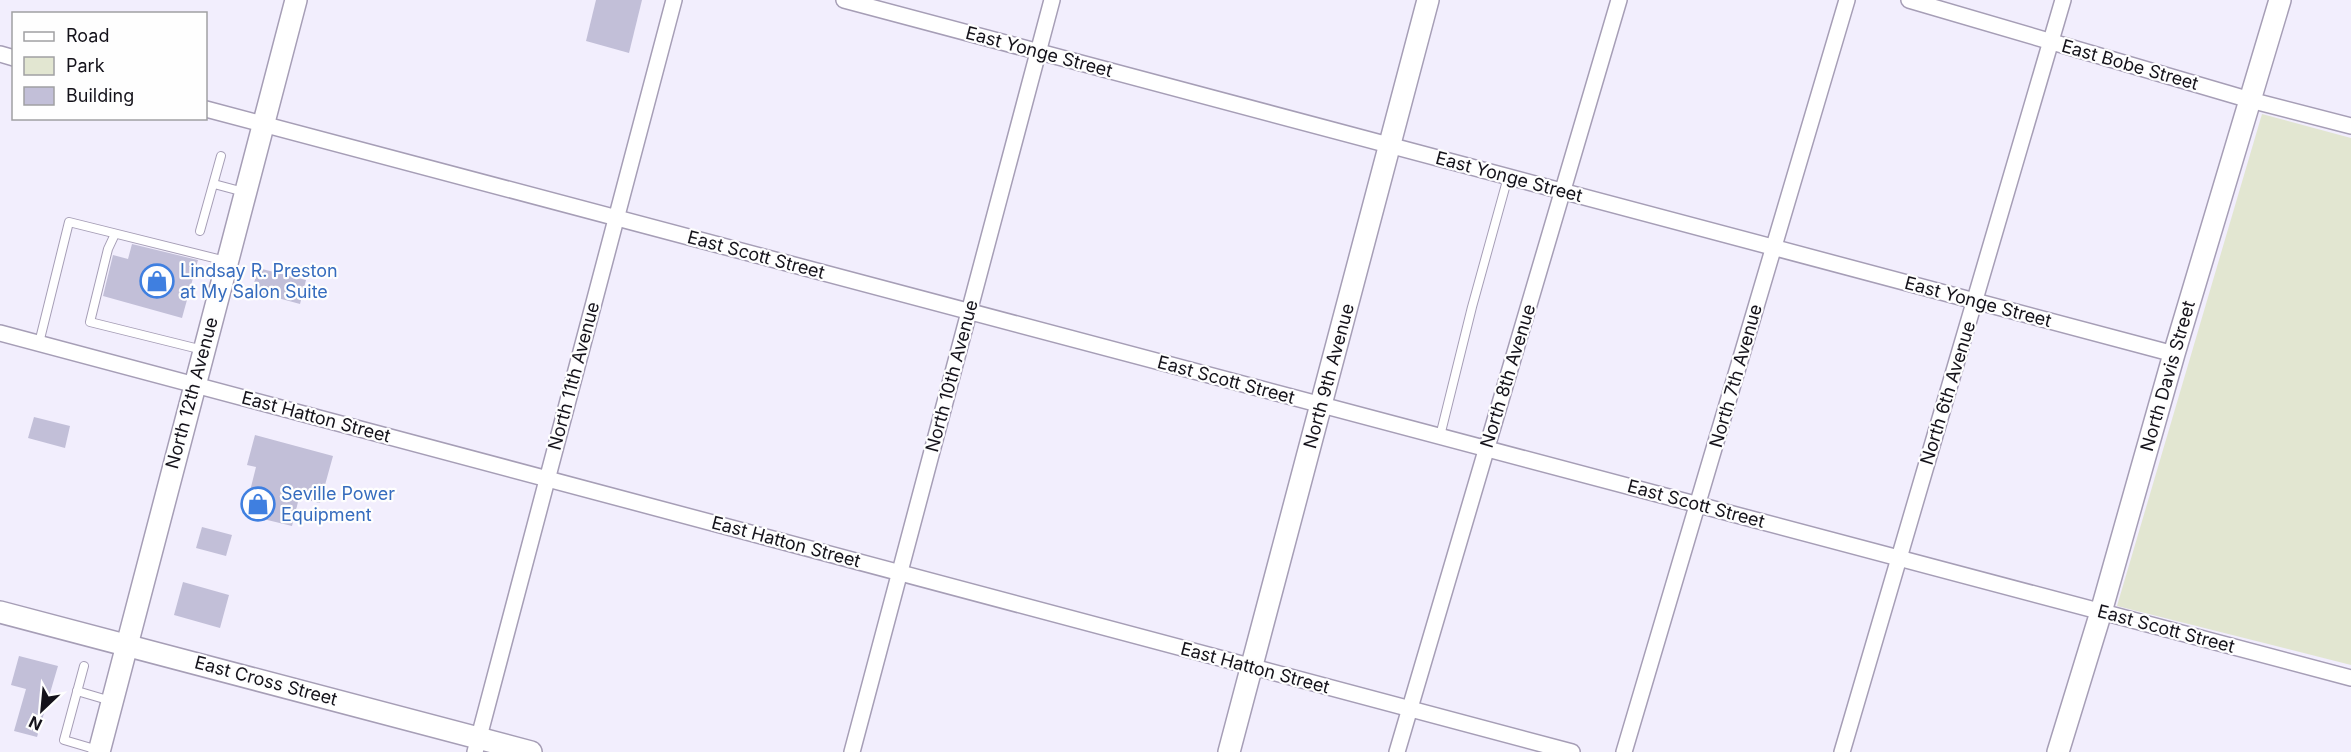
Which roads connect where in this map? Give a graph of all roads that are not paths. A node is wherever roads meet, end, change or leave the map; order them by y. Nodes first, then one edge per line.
1 (296, 0) edge
2 (674, 0) edge
3 (843, 0) edge
4 (1052, 0) edge
5 (1428, 0) edge
6 (1619, 0) edge
7 (1847, 0) edge
8 (1909, 0) edge
9 (2063, 0) edge
10 (2280, 0) edge
11 (2051, 42) junction
12 (1038, 52) junction
13 (2250, 100) junction
14 (207, 109) edge
15 (264, 124) junction
16 (2351, 126) edge
17 (1389, 145) junction
18 (221, 156) dead end
19 (1508, 177) junction
20 (214, 184) junction
21 (1564, 192) junction
22 (245, 193) junction
23 (616, 218) junction
24 (200, 231) dead end
25 (115, 234) junction
26 (1774, 248) junction
27 (227, 261) junction
28 (1976, 301) junction
29 (969, 311) junction
30 (0, 333) edge
31 (39, 343) junction
32 (204, 351) junction
33 (2174, 354) junction
34 (195, 385) junction
35 (1322, 405) junction
36 (1440, 437) junction
37 (1486, 449) junction
38 (546, 478) junction
39 (1698, 505) junction
40 (1899, 558) junction
41 (899, 573) junction
42 (0, 612) edge
43 (2101, 612) junction
44 (126, 644) junction
45 (84, 666) dead end
46 (1251, 666) junction
47 (2351, 678) edge
48 (77, 691) junction
49 (111, 701) junction
50 (1410, 709) junction
51 (477, 745) edge
52 (99, 751) edge
53 (531, 752) edge
54 (852, 752) edge
55 (1229, 752) edge
56 (1398, 752) edge
57 (1572, 752) edge
58 (1624, 752) edge
59 (1842, 752) edge
60 (2058, 752) edge

1 - 15 main road, North 12th Avenue
2 - 23 street, North 11th Avenue
3 - 12 street, East Yonge Street
4 - 12 street, North 10th Avenue
5 - 17 main road, North 9th Avenue
6 - 21 street, North 8th Avenue
7 - 26 street, North 7th Avenue
8 - 11 street, East Bobe Street
9 - 11 street, North 6th Avenue
10 - 13 main road, North Davis Street
11 - 13 street, East Bobe Street
11 - 28 street, North 6th Avenue
12 - 17 street, East Yonge Street
12 - 29 street, North 10th Avenue
13 - 16 street, East Bobe Street
13 - 33 main road, North Davis Street
14 - 15 street, East Scott Street
15 - 22 main road, North 12th Avenue
15 - 23 street, East Scott Street
17 - 19 street, East Yonge Street
17 - 35 main road, North 9th Avenue
18 - 20 lane
19 - 21 street, East Yonge Street
19 - 36 lane
20 - 22 lane
20 - 24 lane
21 - 26 street, East Yonge Street
21 - 37 street, North 8th Avenue
22 - 27 main road, North 12th Avenue
23 - 29 street, East Scott Street
23 - 38 street, North 11th Avenue
25 - 27 lane
25 - 31 lane
25 - 32 lane
26 - 28 street, East Yonge Street
26 - 39 street, North 7th Avenue
27 - 32 main road, North 12th Avenue
28 - 33 street, East Yonge Street
28 - 40 street, North 6th Avenue
29 - 35 street, East Scott Street
29 - 41 street, North 10th Avenue
30 - 31 street, East Hatton Street
31 - 34 street, East Hatton Street
32 - 34 main road, North 12th Avenue
33 - 43 main road, North Davis Street
34 - 38 street, East Hatton Street
34 - 44 main road, North 12th Avenue
35 - 36 street, East Scott Street
35 - 46 main road, North 9th Avenue
36 - 37 street, East Scott Street
37 - 39 street, East Scott Street
37 - 50 street, North 8th Avenue
38 - 41 street, East Hatton Street
38 - 51 street, North 11th Avenue
39 - 40 street, East Scott Street
39 - 58 street, North 7th Avenue
40 - 43 street, East Scott Street
40 - 59 street, North 6th Avenue
41 - 46 street, East Hatton Street
41 - 54 street, North 10th Avenue
42 - 44 main road, East Cross Street
43 - 47 street, East Scott Street
43 - 60 main road, North Davis Street
44 - 49 main road, North 12th Avenue
44 - 51 main road, East Cross Street
45 - 48 lane
46 - 50 street, East Hatton Street
46 - 55 main road, North 9th Avenue
48 - 49 lane
48 - 52 lane
49 - 52 main road, North 12th Avenue
50 - 56 street, North 8th Avenue
50 - 57 street, East Hatton Street
51 - 53 main road, East Cross Street

